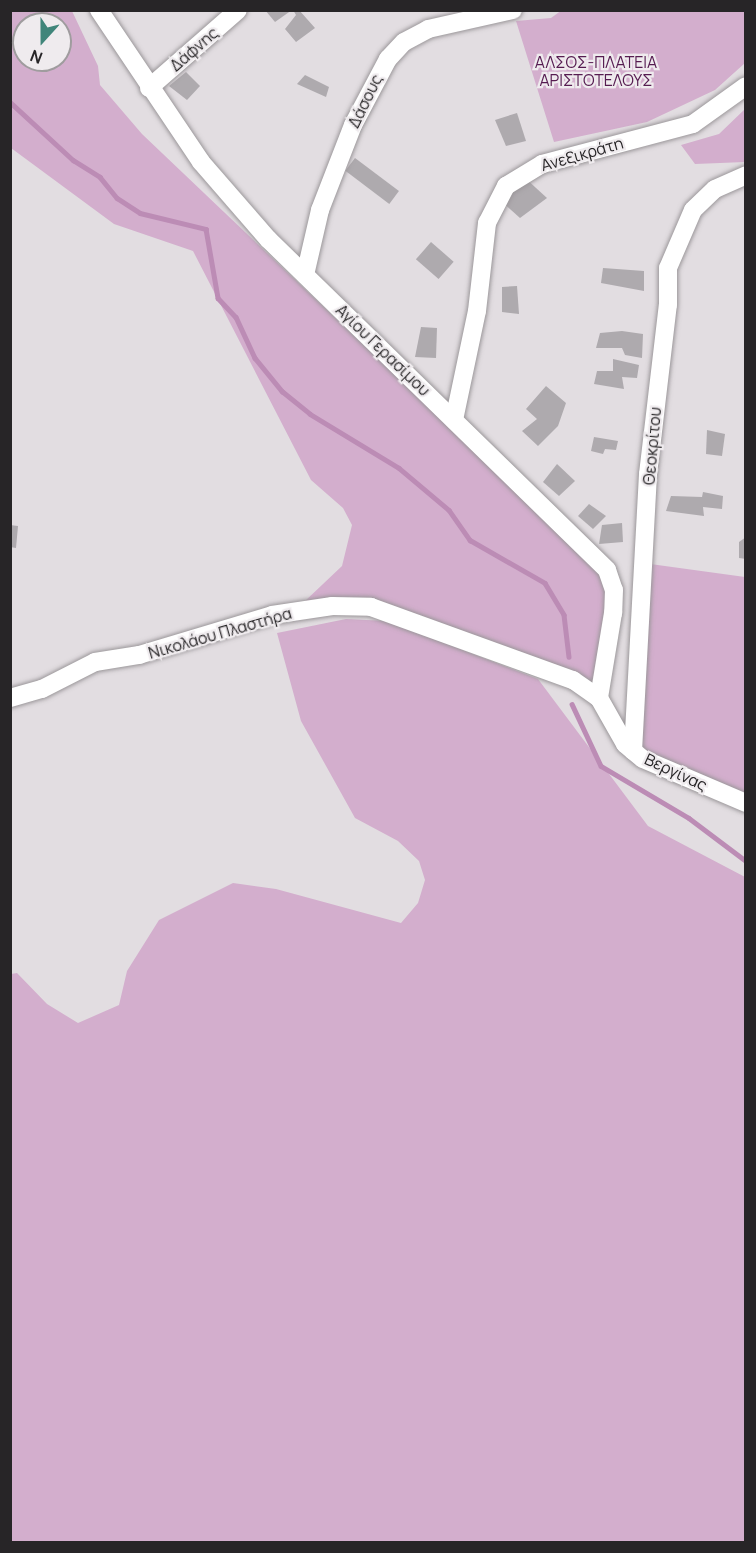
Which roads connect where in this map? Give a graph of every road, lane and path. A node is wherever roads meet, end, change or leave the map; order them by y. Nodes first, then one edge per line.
1 (99, 10) edge
2 (238, 10) edge
3 (513, 10) edge
4 (464, 15) edge
5 (746, 86) edge
6 (149, 88) junction
7 (746, 175) edge
8 (305, 275) junction
9 (454, 420) junction
10 (10, 698) edge
11 (599, 698) junction
12 (633, 752) junction
13 (746, 803) edge

1 - 6 street, Αγίου Γερασίμου
2 - 6 street, Δάφνης
3 - 4 street, Δάσους
4 - 8 street, Δάσους
5 - 9 street, Ανεξικράτη
6 - 8 street, Αγίου Γερασίμου
7 - 12 street, Θεοκρίτου
8 - 9 street, Αγίου Γερασίμου
9 - 11 street, Αγίου Γερασίμου
10 - 11 street, Νικολάου Πλαστήρα
11 - 12 street, Βεργίνας
12 - 13 street, Βεργίνας

